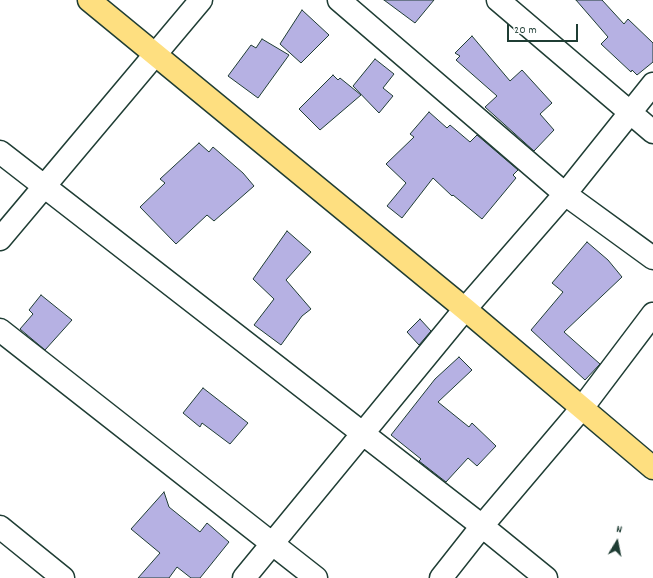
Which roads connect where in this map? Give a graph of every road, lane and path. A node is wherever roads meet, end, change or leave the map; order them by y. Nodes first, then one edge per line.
1 (89, 0) edge
2 (201, 0) edge
3 (339, 0) edge
4 (498, 0) edge
5 (156, 56) junction
6 (653, 84) edge
7 (629, 112) junction
8 (653, 132) edge
9 (0, 152) edge
10 (43, 187) junction
11 (565, 194) junction
12 (0, 239) edge
13 (653, 258) edge
14 (465, 309) junction
15 (653, 314) edge
16 (0, 330) edge
17 (582, 408) junction
18 (362, 433) junction
19 (653, 468) edge
20 (482, 526) junction
21 (0, 527) edge
22 (272, 544) junction
23 (63, 578) edge
24 (244, 578) edge
25 (316, 578) edge
26 (441, 578) edge
27 (546, 578) edge

1 - 5 main road
2 - 5 street
3 - 11 street
4 - 7 street
5 - 10 street
5 - 14 main road
6 - 7 street
7 - 8 street
7 - 11 street
9 - 10 street
10 - 12 street
10 - 18 street
11 - 13 street
11 - 14 street
14 - 17 main road
14 - 18 street
15 - 17 street
16 - 22 street
17 - 19 main road
17 - 20 street
18 - 20 street
18 - 22 street
20 - 26 street
20 - 27 street
21 - 23 street
22 - 24 street
22 - 25 street

